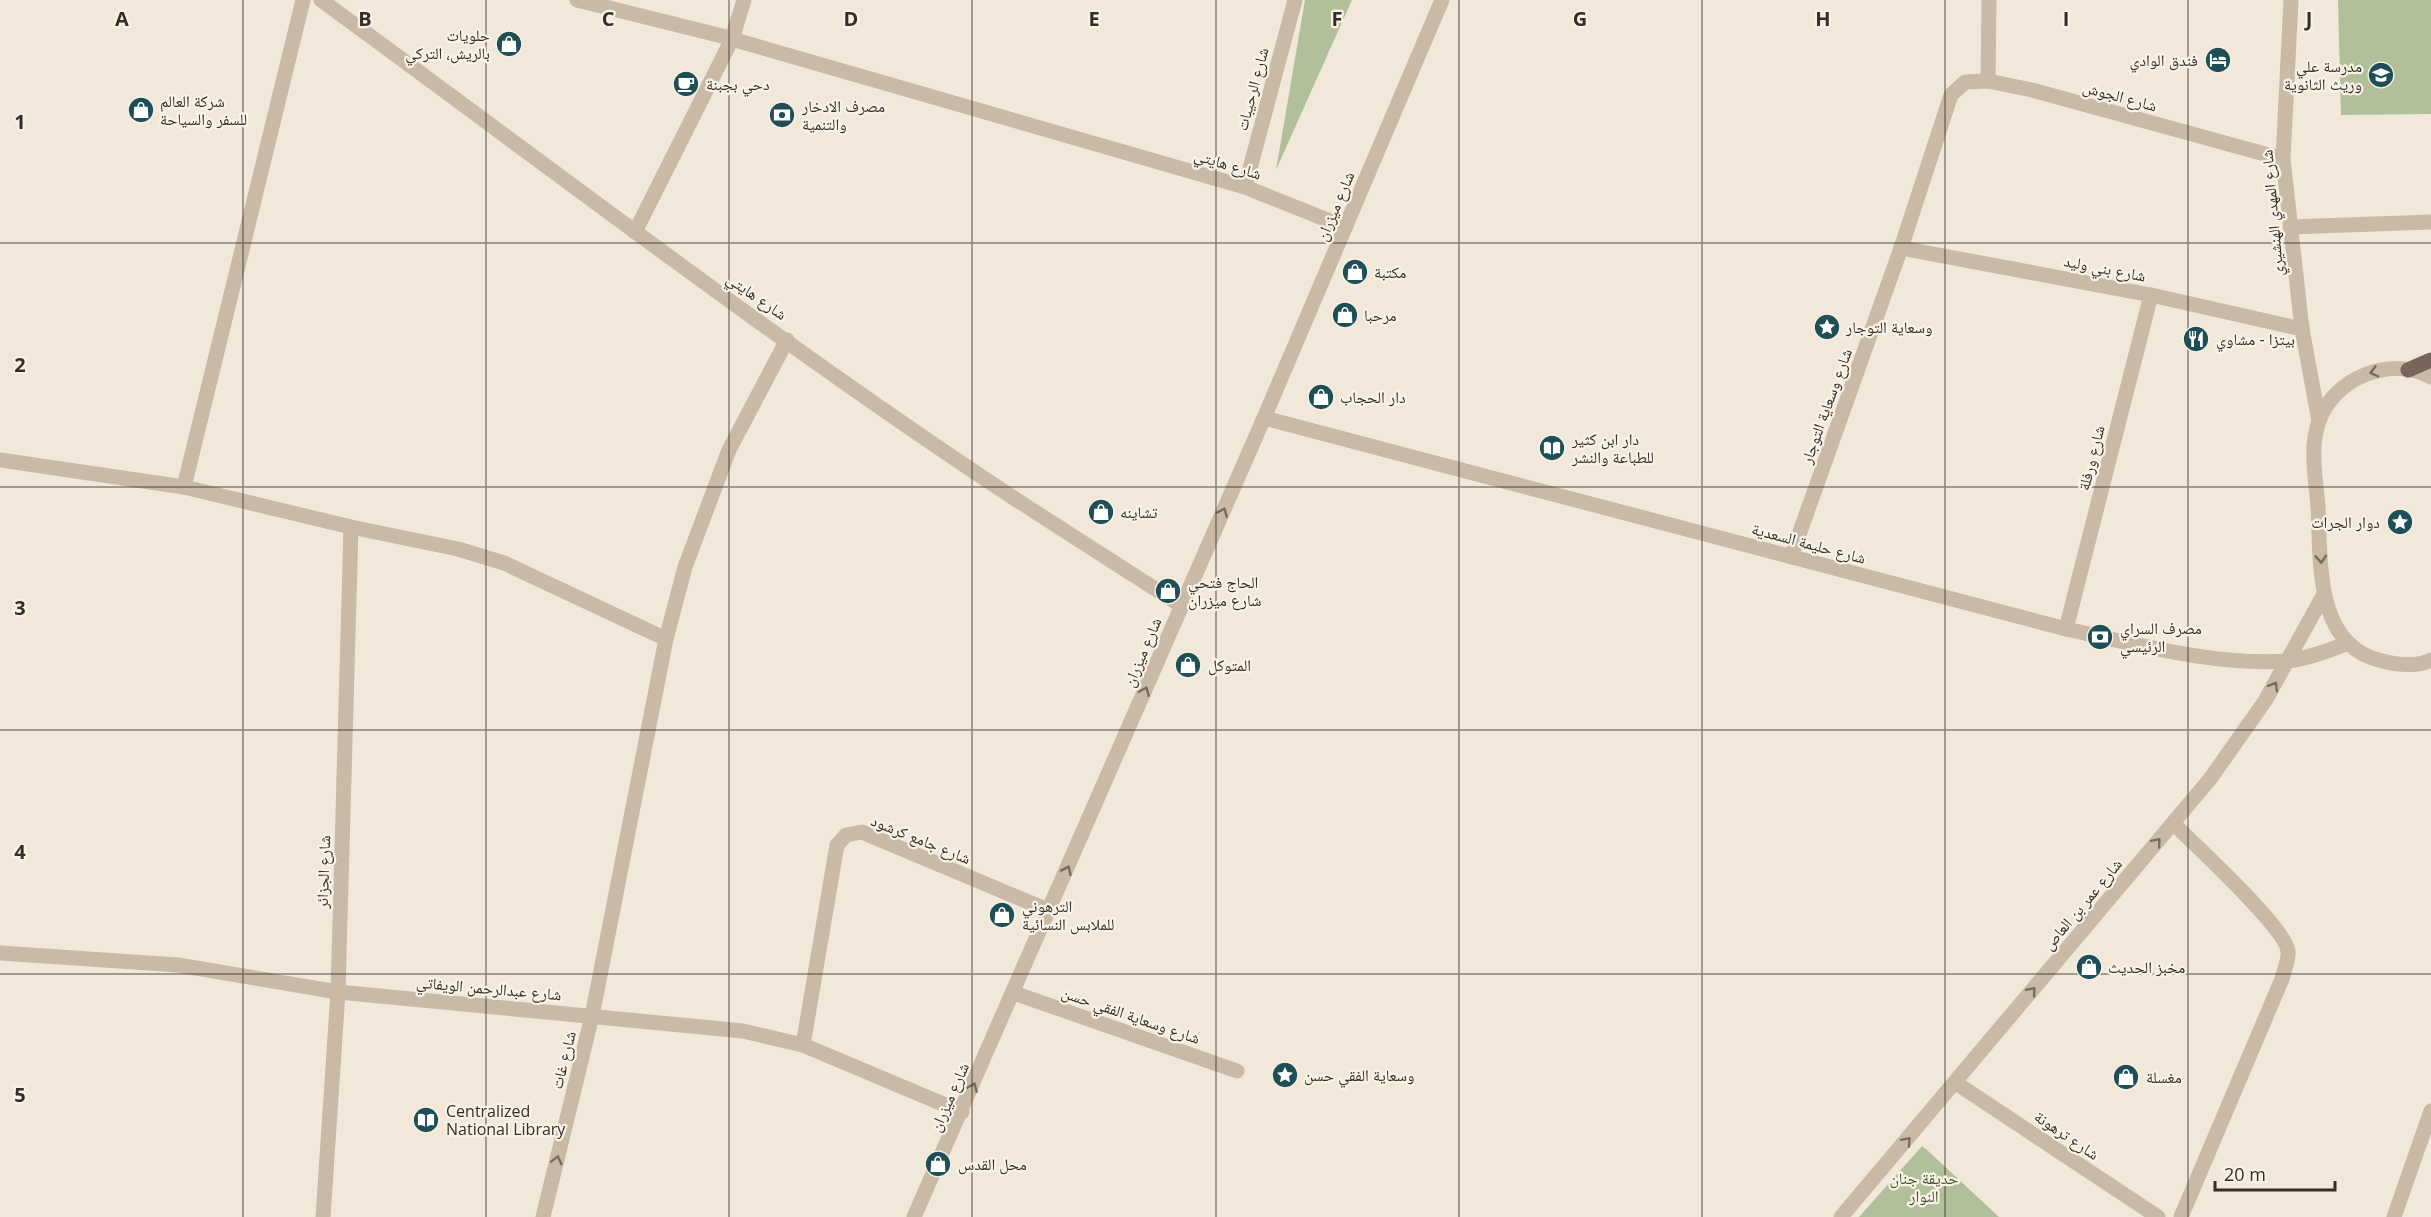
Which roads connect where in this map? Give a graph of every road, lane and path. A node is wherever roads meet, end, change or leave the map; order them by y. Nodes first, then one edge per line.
1 (303, 0) edge
2 (321, 0) edge
3 (577, 0) edge
4 (744, 0) edge
5 (1295, 0) edge
6 (1442, 0) edge
7 (1989, 0) edge
8 (2291, 0) edge
9 (732, 39) junction
10 (1988, 81) junction
11 (1951, 95) joint
12 (2283, 159) junction
13 (1245, 187) junction
14 (2431, 222) edge
15 (1345, 227) junction
16 (2290, 227) junction
17 (635, 232) junction
18 (1901, 248) junction
19 (2151, 295) junction
20 (2302, 329) junction
21 (787, 340) junction
22 (2431, 360) edge
23 (2408, 370) junction
24 (2431, 377) edge
25 (1264, 418) junction
26 (2319, 421) junction
27 (0, 460) edge
28 (184, 487) junction
29 (351, 527) junction
30 (1791, 557) junction
31 (2323, 596) junction
32 (1182, 606) junction
33 (2066, 629) junction
34 (666, 639) junction
35 (2349, 643) junction
36 (2431, 660) edge
37 (2289, 661) junction
38 (2173, 823) junction
39 (1050, 911) junction
40 (0, 953) edge
41 (338, 992) junction
42 (1014, 993) junction
43 (592, 1016) junction
44 (803, 1045) junction
45 (1237, 1071) dead end
46 (1956, 1083) junction
47 (2431, 1111) edge
48 (962, 1113) junction
49 (323, 1217) edge
50 (543, 1217) edge
51 (914, 1217) edge
52 (1841, 1217) edge
53 (2158, 1217) edge
54 (2181, 1217) edge
55 (2394, 1217) edge

1 - 28 street
2 - 17 street, شارع هايتي
3 - 9 street, شارع هايتي
4 - 9 street
5 - 13 street, شارع الرحيبات
6 - 15 street, شارع ميزران
7 - 10 street
8 - 12 street, شارع المهدي الهنشيري
9 - 13 street, شارع هايتي
9 - 17 street
10 - 11 street, شارع الجوش
10 - 12 street, شارع الجوش
11 - 18 street, شارع وسعاية التوجار
12 - 16 street, شارع المهدي الهنشيري
13 - 15 street, شارع هايتي
14 - 16 street
15 - 25 street, شارع ميزران
16 - 20 street, شارع المهدي الهنشيري
17 - 21 street, شارع هايتي
18 - 19 street, شارع بني وليد
18 - 30 street, شارع وسعاية التوجار
19 - 20 street, شارع بني وليد
19 - 33 street, شارع ورفلة
20 - 26 street, شارع المهدي الهنشيري
21 - 32 street, شارع هايتي
21 - 34 street, شارع غات
22 - 23 main road
23 - 24 street
23 -> 26 street
25 - 30 street, شارع حليمة السعدية
32 -> 25 street, شارع ميزران
26 -> 31 street
27 - 28 street
28 - 29 street
29 - 34 street
29 - 41 street, شارع الجزائر
30 - 33 street, شارع حليمة السعدية
31 - 35 street
31 - 37 street, شارع عمر بن العاص
39 -> 32 street, شارع ميزران
33 - 37 street, شارع حليمة السعدية
34 - 43 street, شارع غات
35 - 36 street
35 - 37 street, شارع حليمة السعدية
38 -> 37 street, شارع عمر بن العاص
46 -> 38 street, شارع عمر بن العاص
38 - 54 street
39 - 42 street, شارع ميزران
39 - 44 street, شارع جامع كرشود
40 - 41 street, شارع عبدالرحمن الويفاتي
41 - 43 street, شارع عبدالرحمن الويفاتي
41 - 49 street, شارع الجزائر
42 - 45 street, شارع وسعاية الفقي حسن
48 -> 42 street, شارع ميزران
43 - 44 street, شارع عبدالرحمن الويفاتي
50 -> 43 street, شارع غات
44 - 48 street, شارع عبدالرحمن الويفاتي
52 -> 46 street, شارع عمر بن العاص
46 - 53 street, شارع ترهونة
47 - 55 street
48 - 51 street, شارع ميزران

